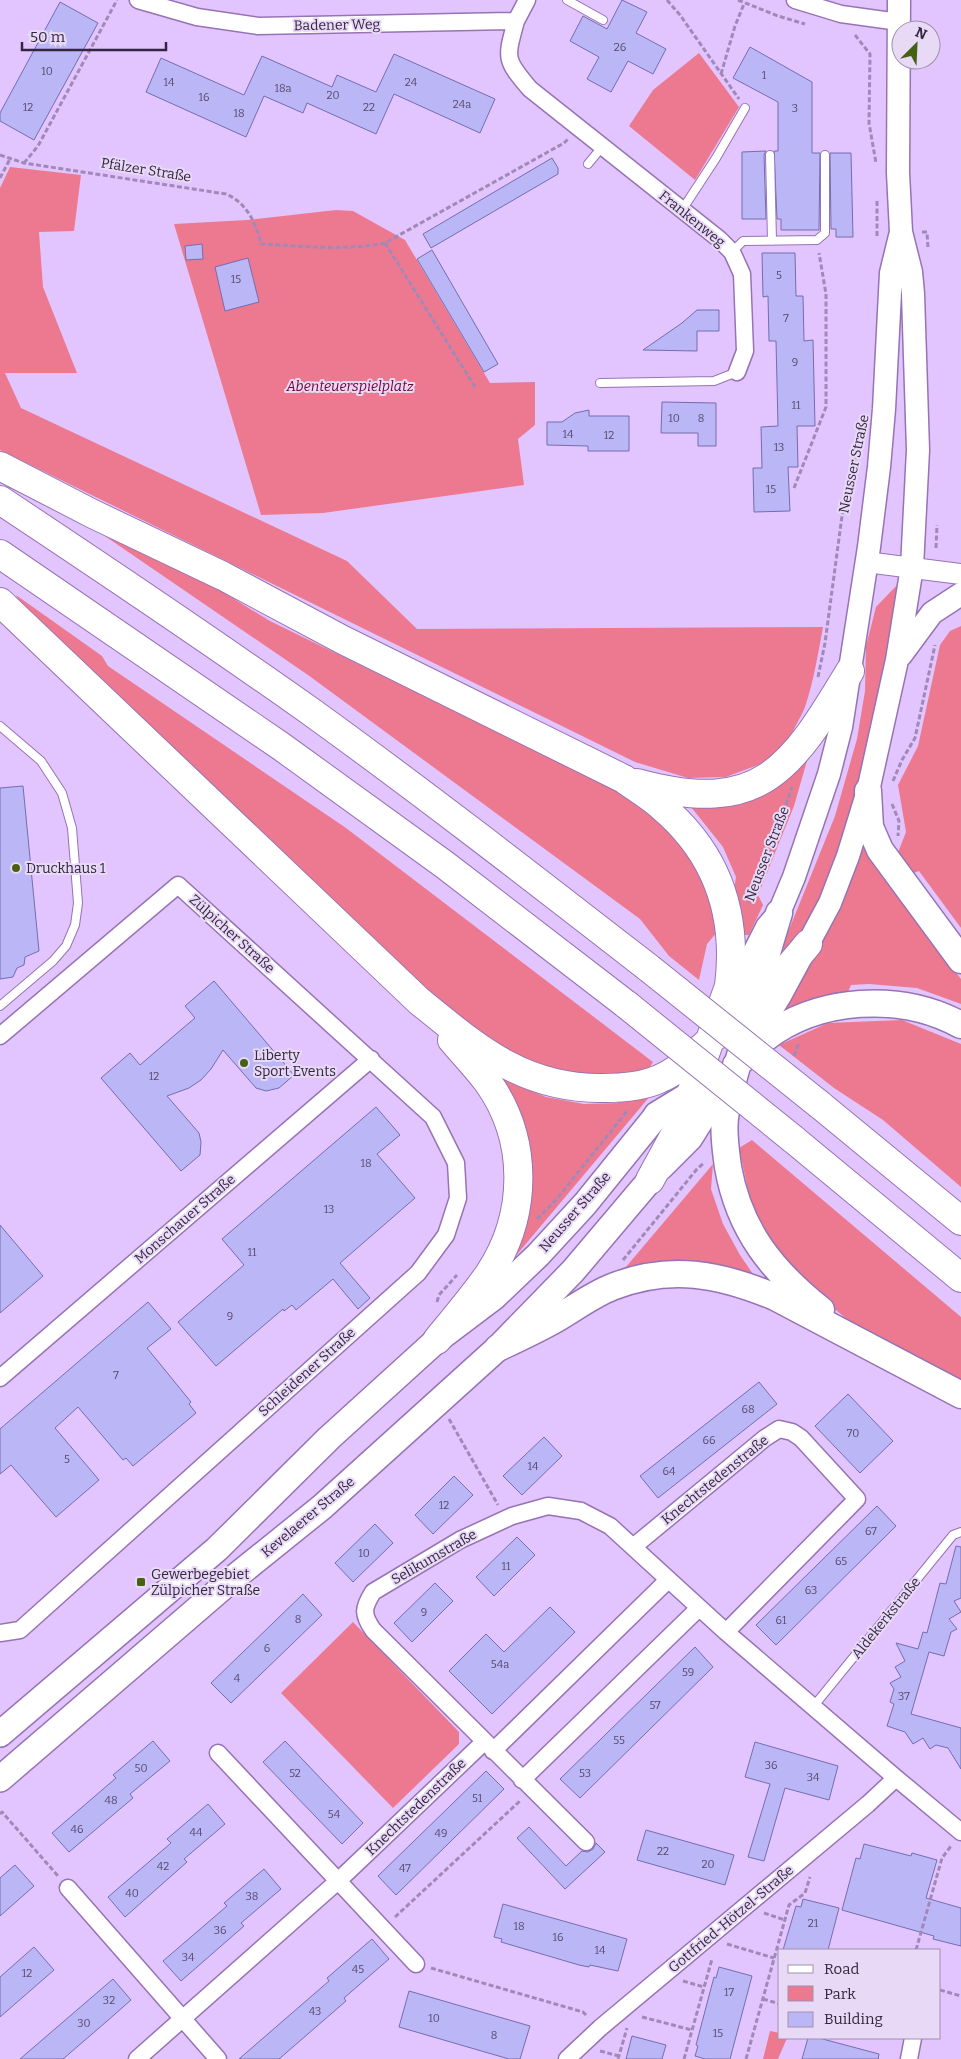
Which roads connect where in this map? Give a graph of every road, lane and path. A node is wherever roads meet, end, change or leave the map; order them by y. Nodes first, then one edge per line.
1 (117, 0) edge
2 (138, 0) edge
3 (527, 0) edge
4 (567, 0) edge
5 (667, 0) edge
6 (795, 0) edge
7 (899, 0) edge
8 (744, 4) dead end
9 (516, 20) junction
10 (603, 20) dead end
11 (899, 20) edge
12 (891, 21) edge
13 (856, 35) dead end
14 (899, 70) edge
15 (721, 74) junction
16 (745, 108) joint
17 (577, 128) junction
18 (602, 147) junction
19 (0, 155) edge
20 (770, 155) dead end
21 (825, 155) dead end
22 (10, 159) junction
23 (24, 163) junction
24 (588, 164) dead end
25 (876, 166) dead end
26 (0, 178) edge
27 (877, 195) dead end
28 (682, 210) junction
29 (901, 232) junction
30 (817, 240) junction
31 (772, 241) junction
32 (385, 243) junction
33 (877, 244) dead end
34 (732, 252) junction
35 (736, 372) joint
36 (600, 383) dead end
37 (474, 386) dead end
38 (859, 438) dead end
39 (0, 466) edge
40 (794, 488) dead end
41 (0, 500) edge
42 (0, 554) edge
43 (866, 562) junction
44 (912, 567) junction
45 (961, 574) edge
46 (961, 594) edge
47 (0, 602) edge
48 (897, 660) junction
49 (850, 671) junction
50 (815, 686) dead end
51 (0, 726) edge
52 (796, 753) junction
53 (624, 779) junction
54 (868, 791) junction
55 (779, 913) junction
56 (731, 927) junction
57 (808, 944) junction
58 (961, 960) edge
59 (418, 1001) junction
60 (0, 1006) edge
61 (751, 1007) junction
62 (961, 1025) edge
63 (0, 1036) edge
64 (709, 1041) junction
65 (371, 1059) junction
66 (738, 1064) junction
67 (644, 1084) junction
68 (689, 1096) junction
69 (657, 1115) junction
70 (650, 1180) junction
71 (961, 1221) edge
72 (513, 1222) junction
73 (461, 1270) dead end
74 (961, 1278) edge
75 (437, 1304) dead end
76 (857, 1339) junction
77 (437, 1340) junction
78 (498, 1348) junction
79 (0, 1378) edge
80 (961, 1395) edge
81 (439, 1402) junction
82 (506, 1518) junction
83 (961, 1532) edge
84 (633, 1547) junction
85 (668, 1580) junction
86 (699, 1608) junction
87 (726, 1632) junction
88 (0, 1633) edge
89 (813, 1707) junction
90 (0, 1734) edge
91 (488, 1746) junction
92 (218, 1753) dead end
93 (896, 1778) junction
94 (0, 1779) edge
95 (527, 1785) junction
96 (0, 1814) edge
97 (959, 1836) edge
98 (586, 1842) dead end
99 (811, 1871) dead end
100 (338, 1882) junction
101 (68, 1888) joint
102 (383, 1929) junction
103 (714, 1938) junction
104 (916, 1949) edge
105 (774, 1958) junction
106 (416, 1964) joint
107 (941, 1990) edge
108 (961, 1996) edge
109 (763, 1999) junction
110 (778, 2003) edge
111 (629, 2010) junction
112 (182, 2019) junction
113 (600, 2028) junction
114 (692, 2030) junction
115 (913, 2039) edge
116 (137, 2059) edge
117 (218, 2059) edge
118 (567, 2059) edge
119 (618, 2059) edge
120 (684, 2059) edge
121 (746, 2059) edge
122 (909, 2059) edge

1 - 23 path
2 - 9 street, Badener Weg
3 - 9 street
4 - 10 lane
5 - 15 path
6 - 12 street
7 - 11 main road, Neusser Straße
8 - 15 path
9 - 17 street, Frankenweg
13 - 25 path
14 - 29 main road, Neusser Straße
15 - 16 path
16 - 28 lane
17 - 18 street, Frankenweg
17 - 32 path
18 - 24 lane
18 - 28 street, Frankenweg
19 - 22 path, Pfälzer Straße
20 - 31 lane
21 - 30 lane
22 - 23 path, Pfälzer Straße
22 - 26 path
23 - 32 path, Pfälzer Straße
27 - 33 path
28 - 34 street, Frankenweg
29 - 43 main road, Neusser Straße
29 - 44 main road, Neusser Straße
30 - 31 lane
30 - 40 path
31 - 34 lane
32 - 37 path
34 - 35 street, Frankenweg
35 - 36 lane, Frankenweg
38 - 50 path, Neusser Straße
39 - 53 highway
41 - 71 highway, bridge
42 - 74 highway, bridge
43 - 44 street
43 - 49 main road, Neusser Straße
44 - 45 street
44 - 48 main road, Neusser Straße
46 - 48 main road
47 - 59 highway
48 - 54 main road, Neusser Straße
49 - 52 highway
49 - 55 main road, Neusser Straße
51 - 60 lane
52 - 53 highway
52 - 56 path, Neusser Straße
53 - 56 highway
54 - 57 main road, Neusser Straße
54 - 58 highway
55 - 61 highway
55 - 64 main road, Neusser Straße
56 - 64 highway
57 - 61 highway
57 - 66 main road, Neusser Straße
59 - 67 highway
59 - 72 highway
61 - 64 highway
61 - 66 highway
62 - 66 highway
63 - 65 street, Zülpicher Straße
64 - 67 highway
64 - 68 highway
64 - 69 main road, Neusser Straße
65 - 79 street, Monschauer Straße
65 - 88 street, Schleidener Straße
66 - 68 highway
66 - 70 main road, Neusser Straße
66 - 76 highway
67 - 72 path, Neusser Straße
68 - 69 highway
68 - 70 highway
69 - 77 main road, Neusser Straße
70 - 78 main road, Neusser Straße
72 - 77 highway
73 - 75 path
76 - 78 highway
76 - 80 highway
77 - 90 main road
78 - 81 main road, Kevelaerer Straße
81 - 82 path
81 - 94 main road, Kevelaerer Straße
82 - 84 street, Selikumstraße
82 - 91 street, Selikumstraße
83 - 89 lane, Aldekerkstraße
84 - 85 street, Selikumstraße
84 - 87 street, Knechtstedenstraße
85 - 86 street
85 - 91 street, Knechtstedenstraße
86 - 87 street
86 - 95 street
87 - 89 street
89 - 93 street
91 - 95 street
91 - 100 street, Knechtstedenstraße
92 - 100 street
93 - 97 street
93 - 103 street, Gottfried-Hötzel-Straße
95 - 98 street
95 - 102 path
96 - 101 path
97 - 104 path
99 - 105 path
100 - 102 street
100 - 112 street, Knechtstedenstraße
101 - 112 street
102 - 106 street
103 - 105 path
103 - 111 street, Gottfried-Hötzel-Straße
103 - 114 path
105 - 109 path
106 - 113 path
107 - 108 path
109 - 110 path
109 - 121 path
111 - 113 street, Gottfried-Hötzel-Straße
111 - 114 path
111 - 119 path
112 - 116 street, Knechtstedenstraße
112 - 117 street
113 - 118 street, Gottfried-Hötzel-Straße
114 - 120 path
115 - 122 street

